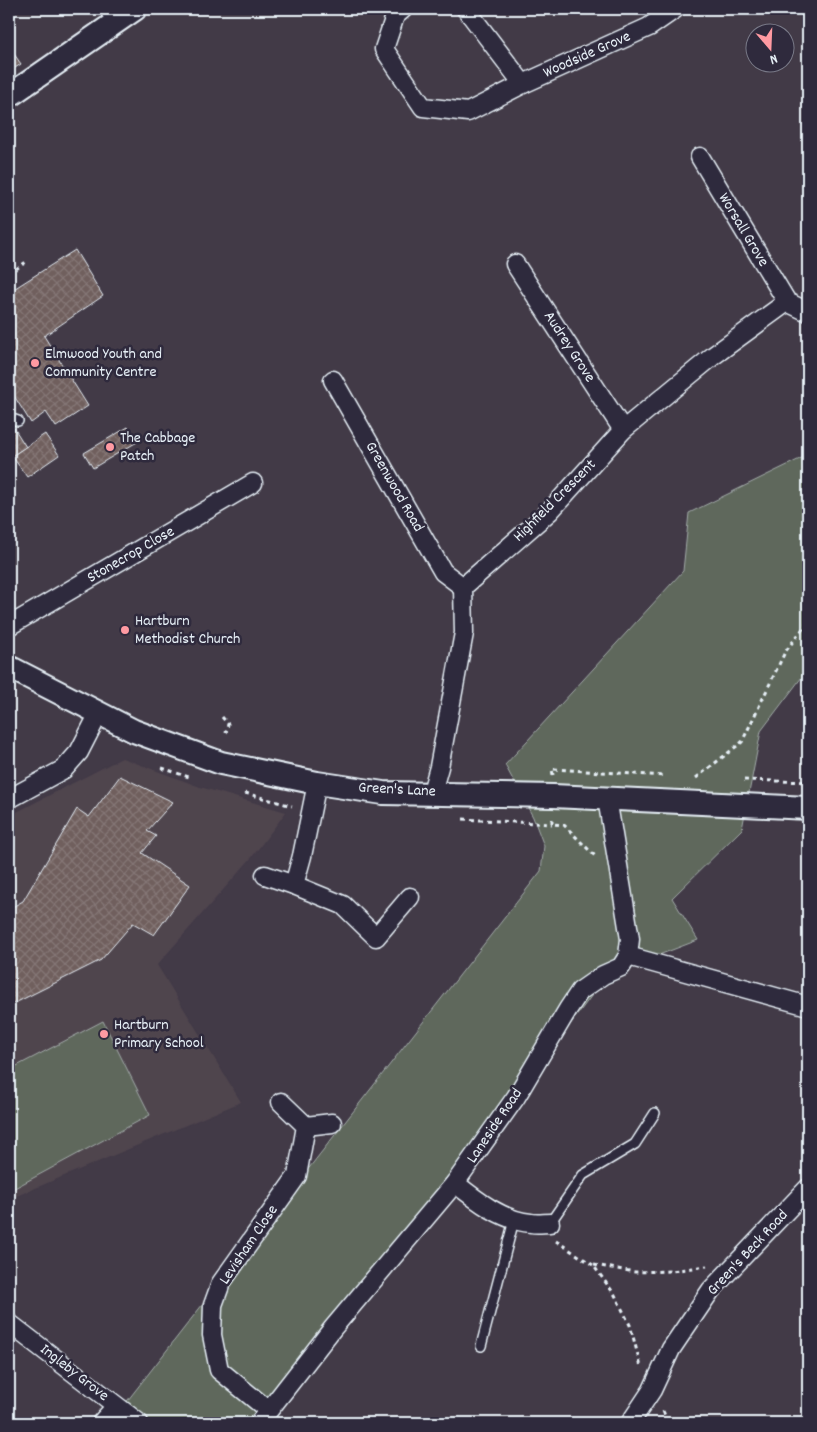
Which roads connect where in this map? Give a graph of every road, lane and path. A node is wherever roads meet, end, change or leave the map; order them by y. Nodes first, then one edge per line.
1 (135, 9) edge
2 (403, 9) edge
3 (466, 9) edge
4 (675, 9) edge
5 (108, 16) edge
6 (523, 84) junction
7 (9, 96) edge
8 (700, 157) dead end
9 (26, 262) dead end
10 (515, 264) dead end
11 (9, 274) edge
12 (787, 302) junction
13 (808, 312) edge
14 (333, 380) dead end
15 (9, 418) edge
16 (18, 421) dead end
17 (623, 430) junction
18 (253, 484) dead end
19 (463, 587) junction
20 (9, 626) edge
21 (9, 667) edge
22 (99, 713) junction
23 (222, 717) dead end
24 (226, 733) dead end
25 (698, 778) dead end
26 (707, 779) dead end
27 (734, 780) dead end
28 (808, 782) edge
29 (317, 783) junction
30 (432, 792) junction
31 (607, 798) junction
32 (9, 799) edge
33 (808, 808) edge
34 (265, 875) dead end
35 (294, 885) junction
36 (410, 897) dead end
37 (628, 956) junction
38 (808, 1006) edge
39 (281, 1102) dead end
40 (655, 1113) dead end
41 (332, 1123) dead end
42 (306, 1126) junction
43 (455, 1183) junction
44 (808, 1188) edge
45 (522, 1222) junction
46 (550, 1222) joint
47 (593, 1265) junction
48 (728, 1272) junction
49 (9, 1323) edge
50 (481, 1346) dead end
51 (652, 1390) junction
52 (116, 1406) junction
53 (263, 1417) edge
54 (101, 1423) edge
55 (138, 1423) edge
56 (630, 1423) edge

1 - 5 street
2 - 6 street, Woodside Grove
3 - 6 street, Woodside Grove
4 - 6 street, Woodside Grove
5 - 7 street
8 - 12 street, Worsall Grove
9 - 11 path
10 - 17 street, Audrey Grove
12 - 13 street
12 - 17 street, Highfield Crescent
14 - 19 street, Greenwood Road
15 - 16 lane
17 - 19 street, Highfield Crescent
18 - 20 street, Stonecrop Close
19 - 30 street
21 - 22 street, Green's Lane
22 - 29 street, Green's Lane
22 - 32 street
23 - 24 path
25 - 26 path
27 - 28 path
29 - 30 street, Green's Lane
29 - 35 street
30 - 31 street, Green's Lane
31 - 33 street, Green's Lane
31 - 37 street
34 - 35 street
35 - 36 street
37 - 38 street
37 - 43 street, Laneside Road
39 - 42 street
40 - 46 lane
41 - 42 street
42 - 53 street, Levisham Close
43 - 45 street
43 - 53 street, Laneside Road
44 - 48 street, Green's Beck Road
45 - 46 street
45 - 47 path
45 - 50 lane
47 - 48 path
47 - 51 path
48 - 51 street, Green's Beck Road
49 - 52 street, Ingleby Grove
51 - 56 street, Green's Beck Road
52 - 54 street
52 - 55 street, Ingleby Grove

